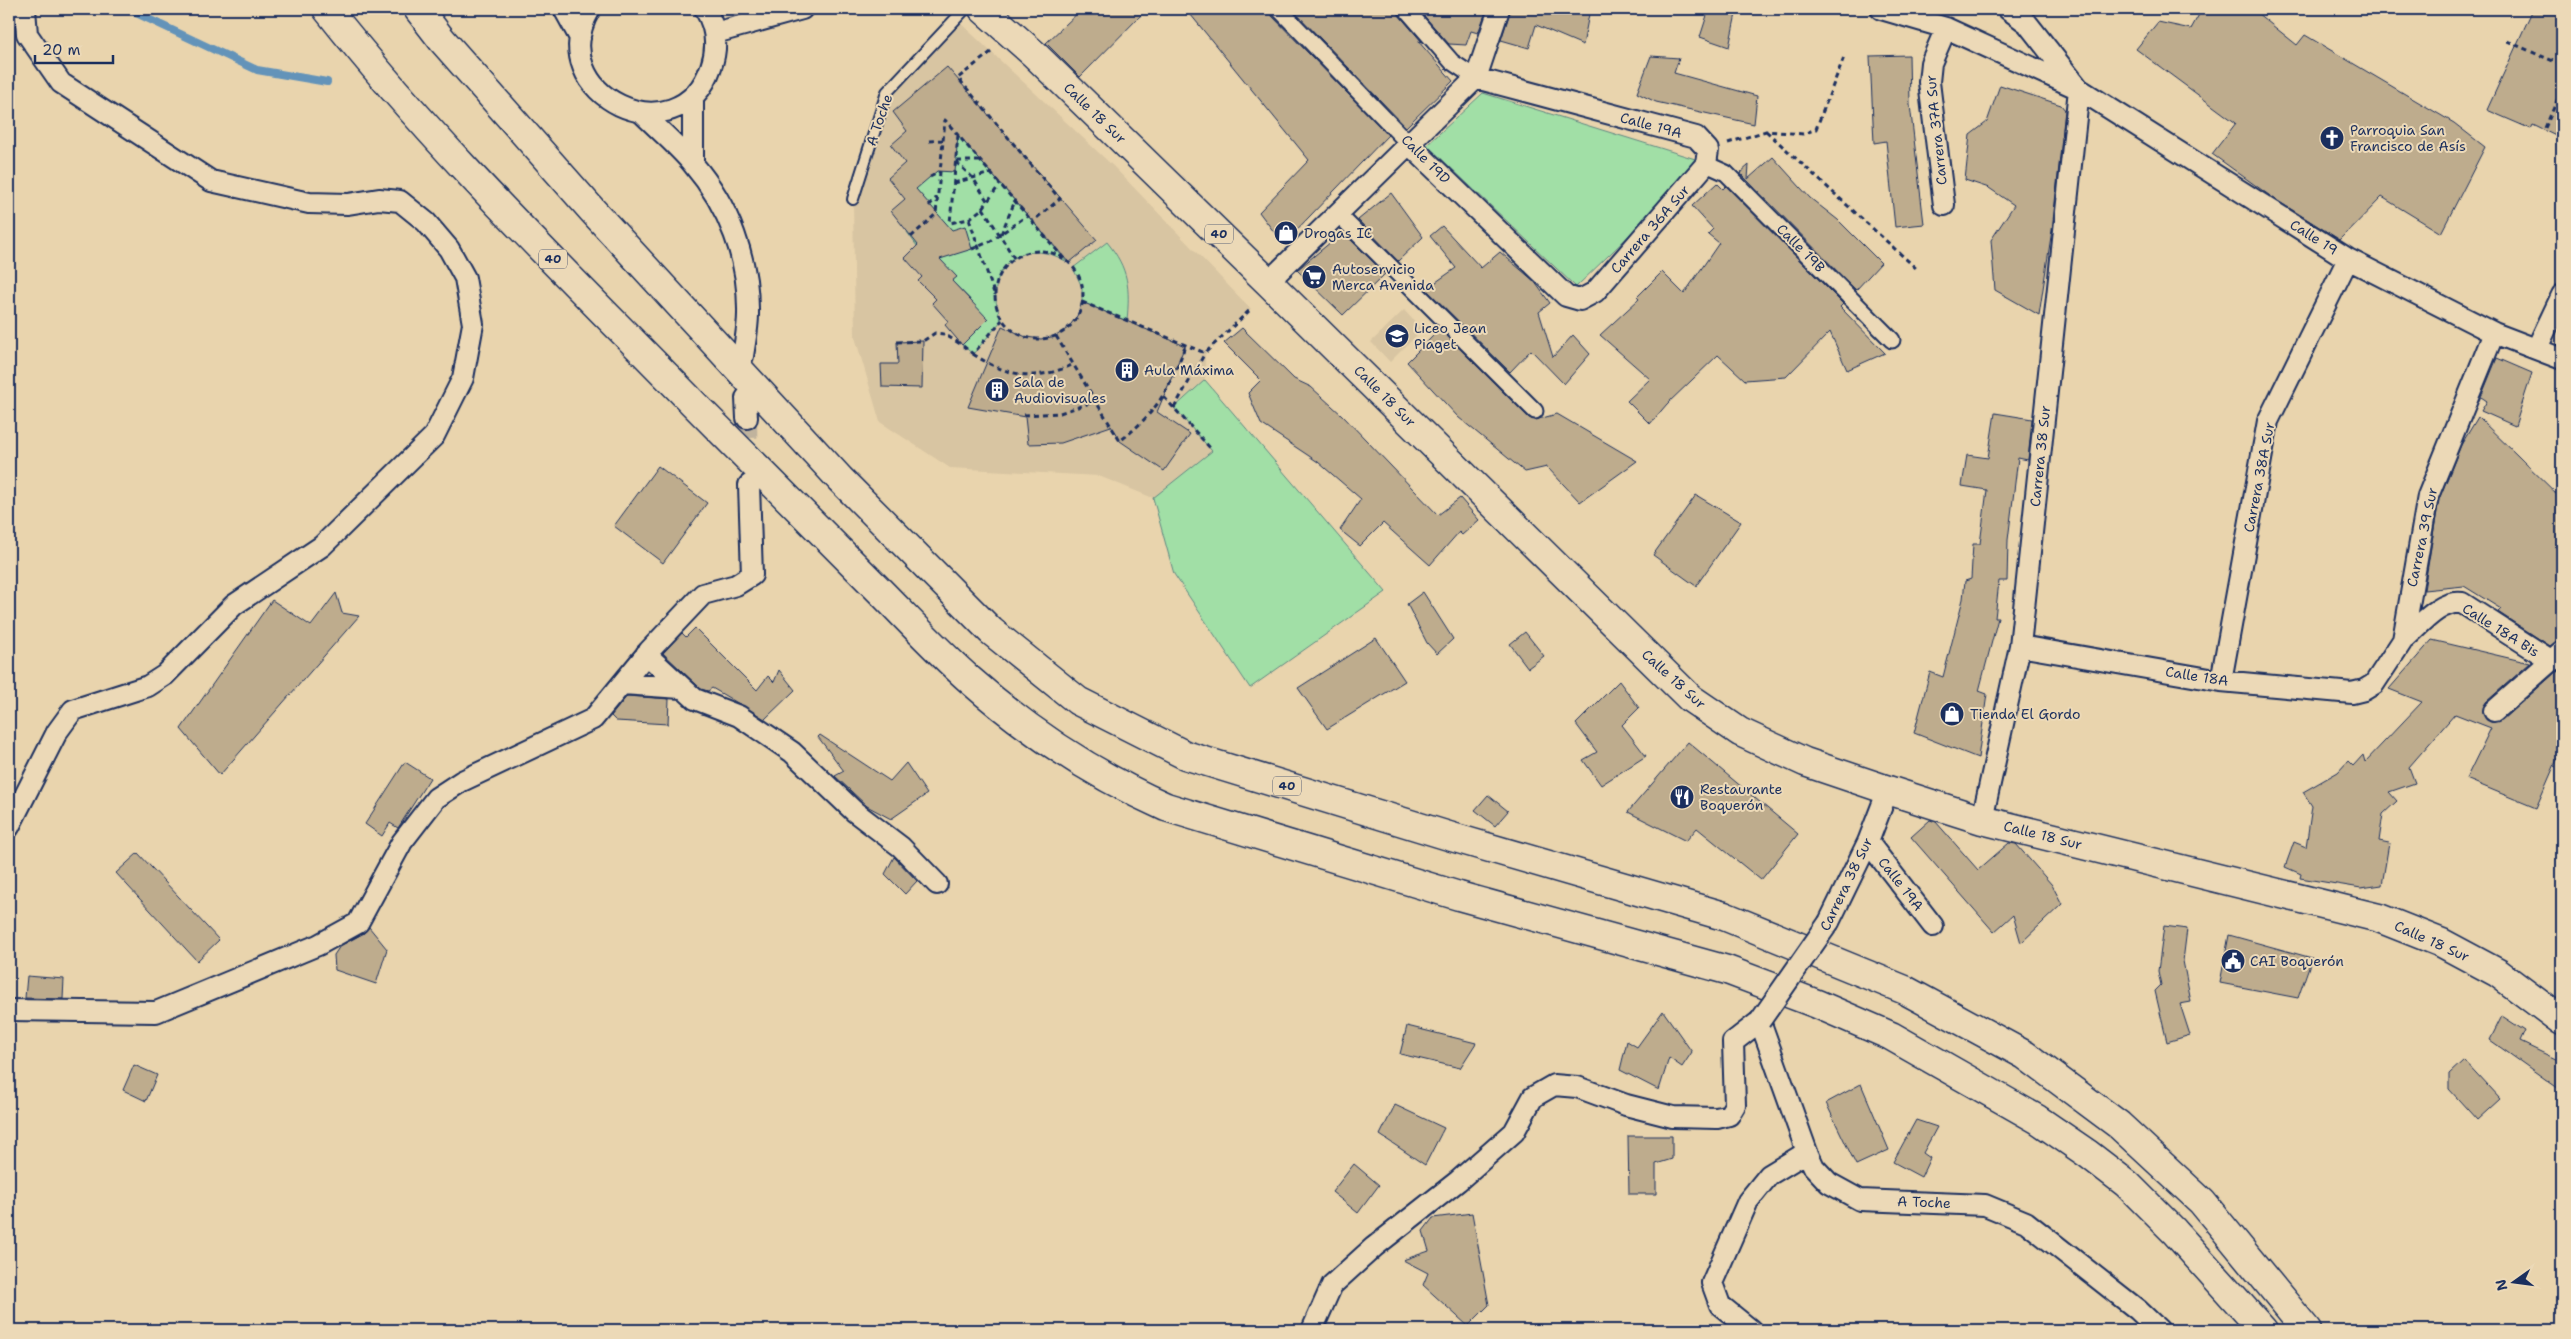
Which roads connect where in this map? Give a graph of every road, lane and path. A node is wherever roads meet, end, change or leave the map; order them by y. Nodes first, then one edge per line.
1 (25, 9) edge
2 (327, 9) edge
3 (418, 9) edge
4 (564, 9) edge
5 (590, 9) edge
6 (705, 9) edge
7 (802, 9) edge
8 (965, 9) edge
9 (983, 9) edge
10 (1279, 9) edge
11 (1406, 9) edge
12 (1499, 9) edge
13 (1881, 9) edge
14 (2008, 9) edge
15 (1946, 28) junction
16 (715, 33) junction
17 (580, 38) junction
18 (2508, 41) dead end
19 (991, 52) dead end
20 (1844, 57) dead end
21 (2562, 65) edge
22 (1476, 78) junction
23 (2079, 88) junction
24 (2562, 89) edge
25 (693, 96) junction
26 (642, 113) junction
27 (2545, 128) dead end
28 (1766, 131) junction
29 (958, 135) junction
30 (929, 140) dead end
31 (943, 140) junction
32 (1410, 144) junction
33 (1707, 157) junction
34 (956, 161) junction
35 (980, 161) junction
36 (694, 164) junction
37 (940, 172) junction
38 (991, 173) junction
39 (930, 177) dead end
40 (973, 178) junction
41 (954, 183) junction
42 (1000, 184) junction
43 (938, 197) junction
44 (852, 199) dead end
45 (1015, 201) junction
46 (988, 202) junction
47 (1944, 205) dead end
48 (929, 206) dead end
49 (983, 208) junction
50 (1338, 214) junction
51 (1028, 216) junction
52 (969, 219) junction
53 (1033, 221) junction
54 (1001, 234) junction
55 (911, 237) dead end
56 (978, 247) junction
57 (972, 249) dead end
58 (1014, 258) junction
59 (2348, 259) junction
60 (1067, 262) junction
61 (1918, 270) dead end
62 (1268, 282) junction
63 (994, 293) junction
64 (2562, 295) edge
65 (1580, 300) joint
66 (1082, 302) junction
67 (1251, 308) dead end
68 (1002, 320) junction
69 (2494, 333) junction
70 (1056, 336) junction
71 (1892, 340) dead end
72 (897, 342) dead end
73 (1185, 346) junction
74 (2537, 348) junction
75 (1205, 353) junction
76 (973, 354) junction
77 (743, 356) dead end
78 (2562, 359) edge
79 (1074, 364) junction
80 (1164, 397) junction
81 (746, 398) dead end
82 (1096, 401) junction
83 (1174, 408) junction
84 (1535, 411) dead end
85 (1024, 415) dead end
86 (747, 418) tunnel mouth
87 (1212, 450) dead end
88 (749, 485) tunnel mouth
89 (2402, 640) junction
90 (2020, 646) junction
91 (646, 654) junction
92 (2557, 656) edge
93 (2221, 681) junction
94 (623, 684) junction
95 (2374, 684) joint
96 (681, 688) junction
97 (2494, 711) dead end
98 (1888, 790) junction
99 (1982, 820) junction
100 (9, 827) edge
101 (1868, 842) junction
102 (937, 884) dead end
103 (1934, 926) dead end
104 (9, 1010) edge
105 (1760, 1021) junction
106 (2562, 1021) edge
107 (1807, 1152) junction
108 (1312, 1330) edge
109 (1751, 1330) edge
110 (2159, 1330) edge
111 (2263, 1330) edge
112 (2307, 1330) edge

1 - 100 street
2 - 111 main road, 40
3 - 112 main road, 40
4 - 17 street
5 - 17 street
6 - 16 street
7 - 16 street
8 - 44 lane, A Toche
9 - 62 main road, Calle 18 Sur / 40
10 - 32 street, Calle 19D
11 - 22 street
12 - 22 street
13 - 15 street, Calle 19
14 - 23 street, Calle 19
15 - 23 street, Calle 19
15 - 47 street, Carrera 37A Sur
16 - 25 street
17 - 26 street
18 - 21 path
19 - 53 path
20 - 28 path
22 - 32 street
22 - 33 street, Calle 19A
23 - 59 street, Calle 19
23 - 90 street, Carrera 38 Sur
24 - 27 path
25 - 26 street
25 - 36 street
26 - 36 street
28 - 33 path
28 - 61 path
29 - 31 path
29 - 34 path
29 - 35 path
30 - 31 path
31 - 37 path
32 - 50 street
32 - 65 street, Calle 19D
33 - 65 street, Carrera 36A Sur
33 - 71 street, Calle 19B
34 - 35 path
34 - 40 path
34 - 41 path
35 - 38 path
36 - 77 street
37 - 39 path
37 - 43 path
38 - 40 path
38 - 42 path
40 - 41 path
40 - 46 path
41 - 52 path
42 - 45 path
42 - 46 path
43 - 48 path
43 - 55 path
45 - 51 path
45 - 54 path
46 - 49 path
49 - 52 path
49 - 54 path
50 - 62 street
50 - 84 street
51 - 53 path
51 - 54 path
52 - 56 path
53 - 60 path
54 - 56 path
54 - 58 path
56 - 57 path
56 - 63 path
58 - 60 path
58 - 63 path
59 - 69 street, Calle 19
59 - 93 street, Carrera 38A Sur
60 - 66 path
62 - 98 main road, Calle 18 Sur / 40
63 - 68 path
64 - 74 street
66 - 70 path
66 - 73 path
67 - 75 path
68 - 70 path
68 - 76 path
69 - 74 street, Calle 19
69 - 89 street, Carrera 39 Sur
70 - 79 path
72 - 76 path
73 - 75 path
73 - 80 path
74 - 78 street, Calle 19
75 - 83 path
76 - 79 path
79 - 82 path
80 - 82 path
80 - 83 path
81 - 86 street
82 - 85 path
83 - 87 path
88 - 91 street
89 - 92 street, Calle 18A Bis
89 - 95 street, Carrera 39 Sur
90 - 93 street, Calle 18A
90 - 99 street, Carrera 38 Sur
91 - 94 street
91 - 96 street
92 - 97 street
93 - 95 street, Calle 18A
94 - 96 street
94 - 104 street
96 - 102 street
98 - 99 main road, Calle 18 Sur
98 - 101 street, Carrera 38 Sur
99 - 106 main road, Calle 18 Sur
101 - 103 street, Calle 19A
101 - 105 street, Carrera 38 Sur, bridge
105 - 107 street, A Toche
105 - 108 street, Carrera 38 Sur
107 - 109 street
107 - 110 street, A Toche

